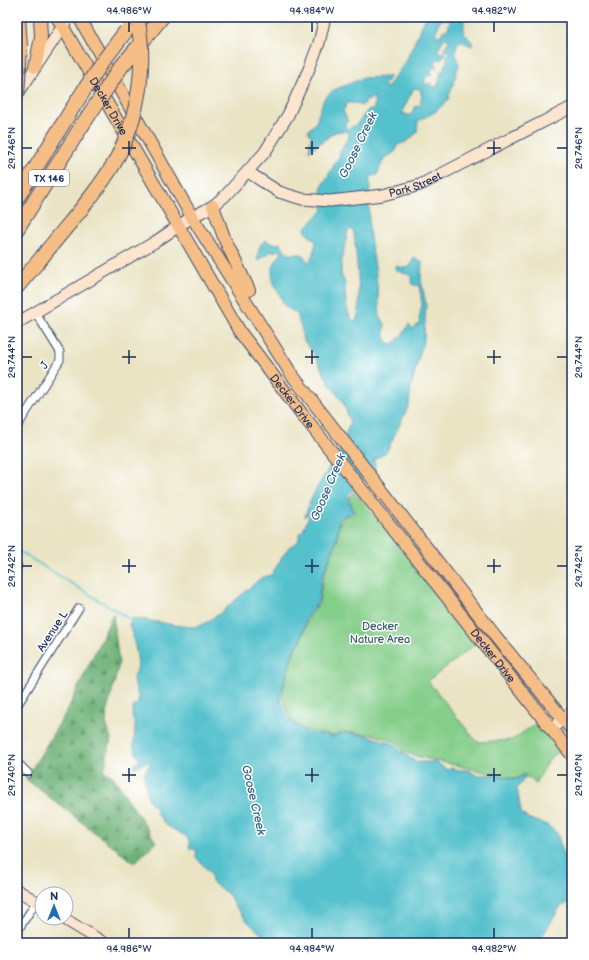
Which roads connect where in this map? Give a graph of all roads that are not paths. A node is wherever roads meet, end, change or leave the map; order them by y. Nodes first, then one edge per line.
1 (18, 17) edge
2 (40, 17) edge
3 (79, 17) edge
4 (137, 17) edge
5 (325, 17) edge
6 (162, 18) edge
7 (63, 20) edge
8 (35, 67) junction
9 (18, 92) edge
10 (572, 107) edge
11 (248, 172) junction
12 (17, 198) edge
13 (213, 206) junction
14 (192, 217) junction
15 (179, 226) junction
16 (17, 229) edge
17 (17, 287) edge
18 (35, 312) junction
19 (17, 323) edge
20 (292, 375) junction
21 (17, 427) edge
22 (79, 608) dead end
23 (17, 706) edge
24 (570, 724) edge
25 (551, 729) junction
26 (559, 739) junction
27 (572, 755) edge
28 (17, 762) edge
29 (28, 773) dead end
30 (17, 890) edge
31 (34, 900) edge
32 (34, 910) edge
33 (74, 924) edge
34 (17, 932) edge
35 (104, 943) edge

1 - 9 highway, bridge
2 - 8 main road
3 - 14 main road, Decker Drive
4 - 12 highway, TX 146, bridge
4 - 17 highway, bridge
5 - 11 main road
6 - 16 highway, TX 146, bridge
7 - 8 main road
7 - 15 main road, Decker Drive
8 - 9 main road
10 - 11 main road, Park Street
11 - 13 main road
13 - 14 main road
13 - 20 main road
14 - 15 main road
14 - 20 main road, Decker Drive
15 - 18 main road
15 - 25 main road, Decker Drive
18 - 19 main road
18 - 21 street, J
20 - 24 main road, Decker Drive
22 - 23 street, Avenue L
24 - 25 main road
24 - 26 main road
25 - 26 main road, Decker Drive
26 - 27 main road, Decker Drive
28 - 29 street
30 - 31 main road
32 - 34 street
33 - 35 main road

